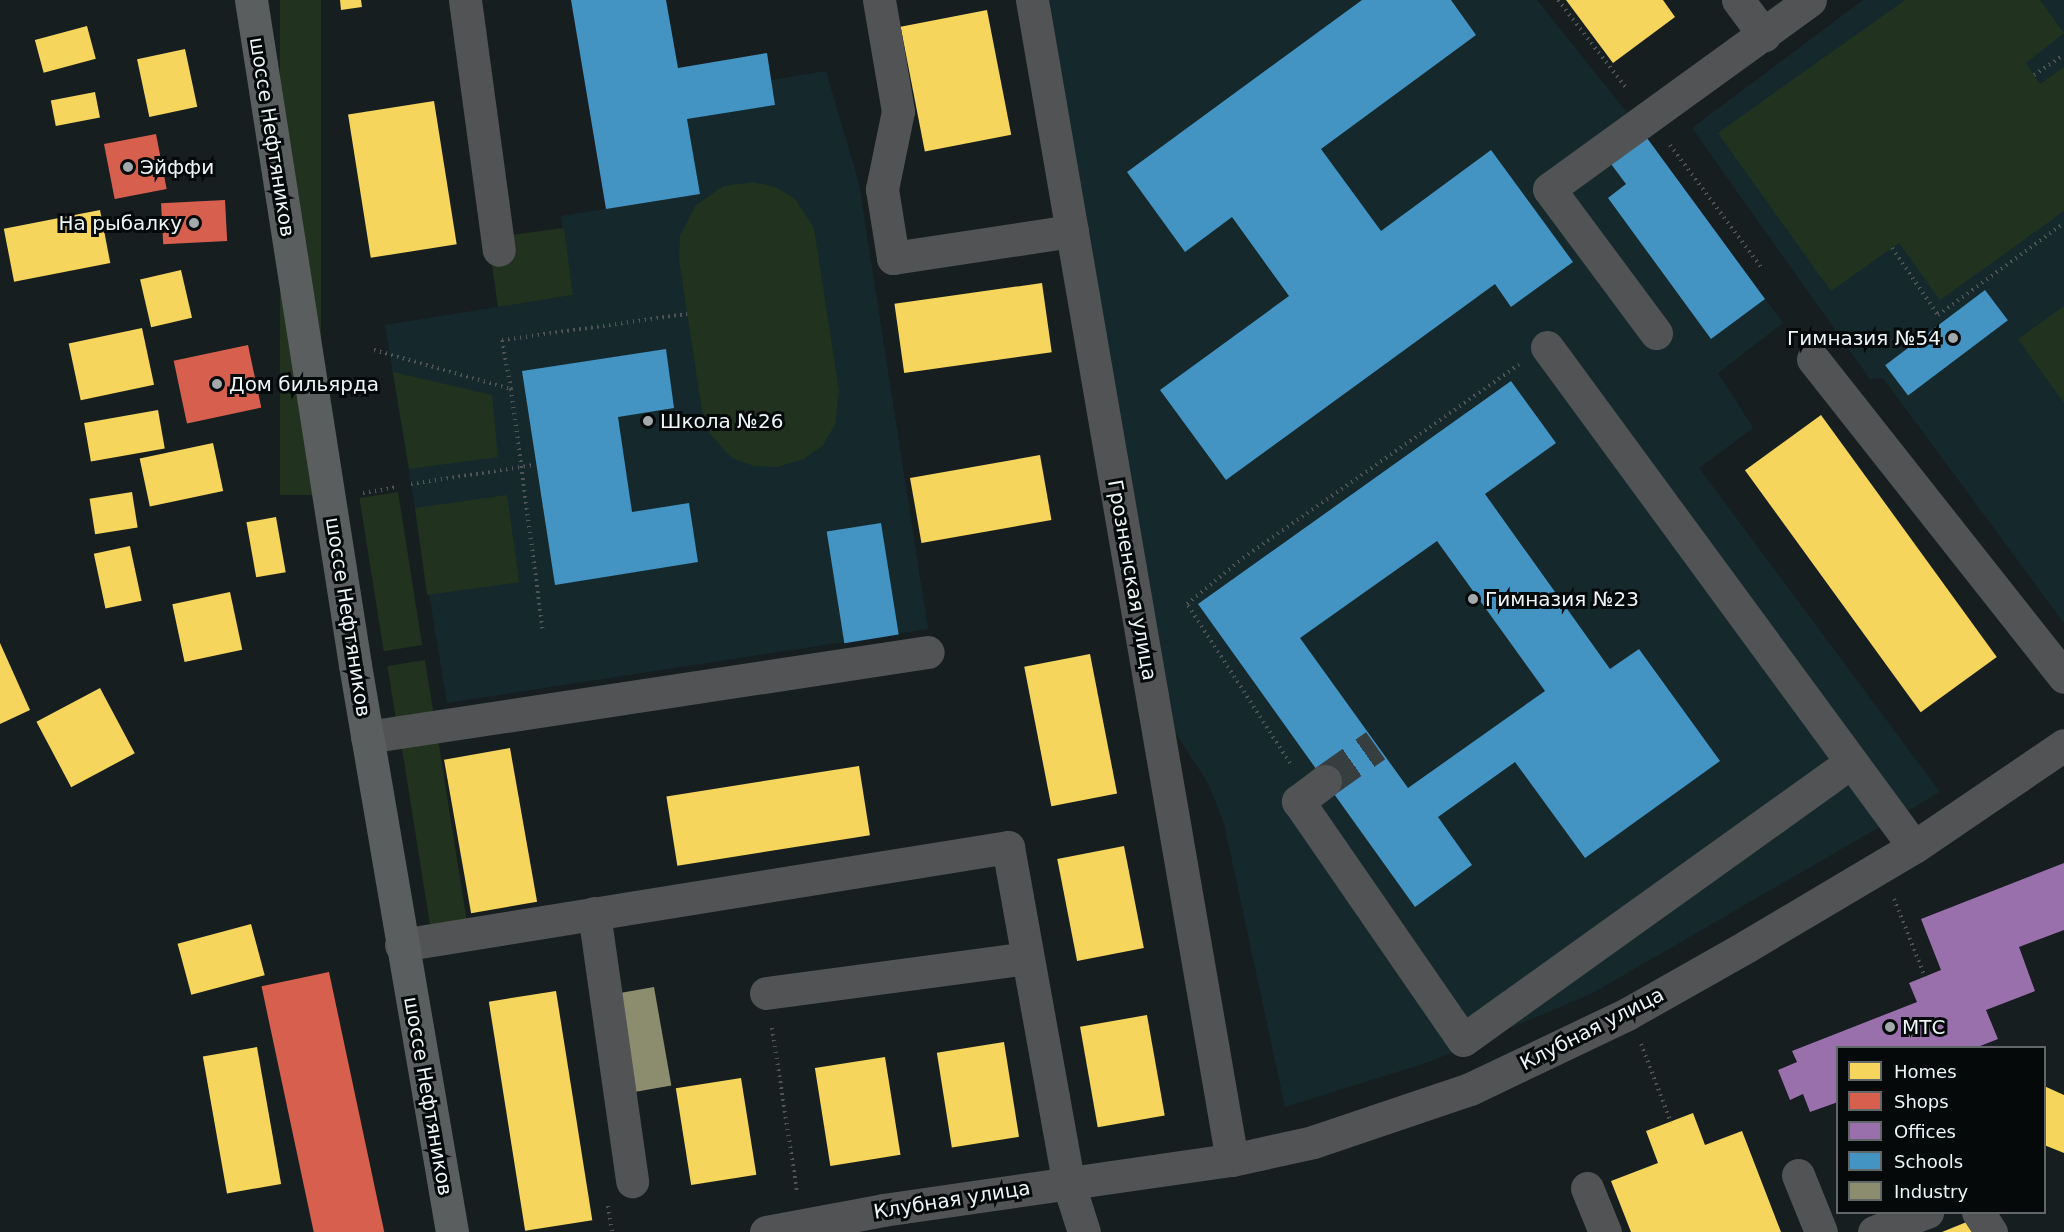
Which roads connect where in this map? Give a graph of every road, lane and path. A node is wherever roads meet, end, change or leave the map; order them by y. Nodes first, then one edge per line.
1 (251, 0) edge
2 (465, 0) edge
3 (879, 0) edge
4 (1032, 0) edge
5 (1738, 0) edge
6 (1810, 0) edge
7 (1764, 35) junction
8 (2064, 55) edge
9 (2034, 75) dead end
10 (2064, 223) edge
11 (1072, 231) junction
12 (1892, 248) dead end
13 (499, 250) dead end
14 (687, 314) dead end
15 (1656, 333) dead end
16 (1547, 347) joint
17 (374, 350) dead end
18 (1813, 359) dead end
19 (511, 389) junction
20 (534, 465) dead end
21 (520, 467) junction
22 (411, 484) dead end
23 (396, 487) dead end
24 (356, 495) dead end
25 (543, 632) dead end
26 (928, 652) dead end
27 (2064, 676) edge
28 (367, 737) junction
29 (2064, 745) edge
30 (1850, 763) junction
31 (1317, 787) joint
32 (1914, 847) junction
33 (1892, 893) dead end
34 (594, 913) junction
35 (401, 945) junction
36 (1027, 958) junction
37 (1925, 977) dead end
38 (766, 993) joint
39 (1627, 1014) junction
40 (1671, 1122) dead end
41 (1232, 1160) junction
42 (1798, 1175) dead end
43 (632, 1181) dead end
44 (1068, 1182) junction
45 (1587, 1188) dead end
46 (1922, 1214) edge
47 (1979, 1214) edge
48 (887, 1221) edge
49 (802, 1226) junction
50 (452, 1232) edge
51 (766, 1232) edge
52 (1084, 1232) edge
53 (1605, 1232) edge
54 (1821, 1232) edge
55 (1874, 1232) edge
56 (1991, 1232) edge

1 - 28 main road, шоссе Нефтяников
2 - 13 street
3 - 11 street
4 - 11 street, Грозненская улица
5 - 7 street
6 - 7 street
7 - 15 street
8 - 9 path
10 - 12 path
11 - 41 street, Грозненская улица
14 - 19 path
16 - 30 street
16 - 31 path
17 - 19 path
18 - 27 street
19 - 21 path
20 - 21 path
21 - 22 path
21 - 25 path
23 - 24 path
26 - 28 street
28 - 35 main road, шоссе Нефтяников
29 - 32 street, Клубная улица
30 - 31 street
30 - 32 street
32 - 39 street, Клубная улица
33 - 37 path
34 - 35 street
34 - 36 street
34 - 43 street
35 - 50 main road, шоссе Нефтяников
36 - 38 street
36 - 44 street
38 - 49 path
39 - 40 path
39 - 41 street, Клубная улица
41 - 44 street, Клубная улица
42 - 54 street
44 - 48 street, Клубная улица
44 - 52 street
45 - 53 street
46 - 55 street
47 - 56 street
48 - 49 street, Клубная улица
49 - 51 street, Клубная улица

